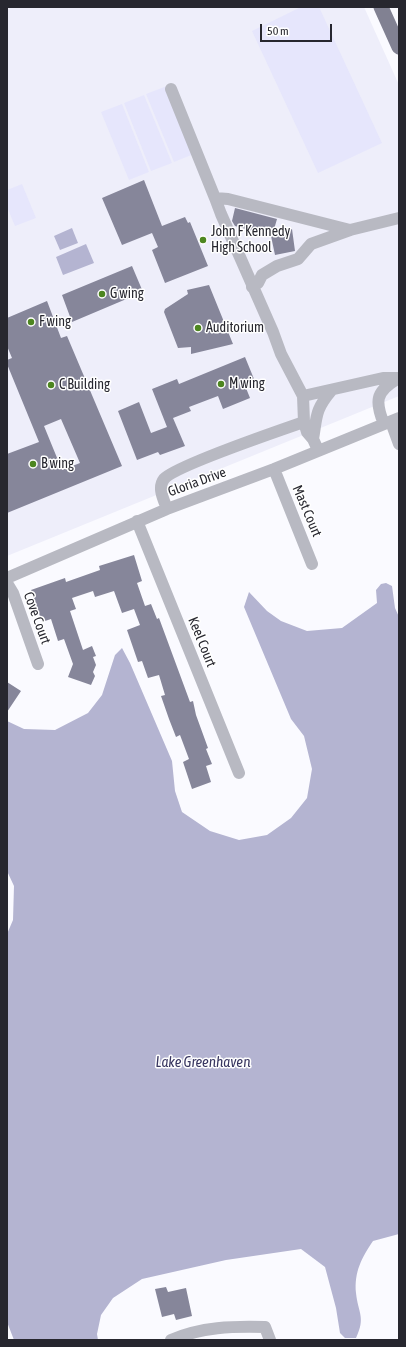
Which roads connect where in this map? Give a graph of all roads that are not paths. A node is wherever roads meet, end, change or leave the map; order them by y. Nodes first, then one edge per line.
1 (381, 7) edge
2 (399, 47) edge
3 (171, 89) dead end
4 (215, 198) junction
5 (399, 218) edge
6 (350, 230) junction
7 (252, 287) junction
8 (398, 379) edge
9 (331, 391) junction
10 (303, 396) junction
11 (391, 421) edge
12 (304, 422) junction
13 (313, 439) junction
14 (399, 444) edge
15 (318, 450) junction
16 (274, 469) junction
17 (167, 509) junction
18 (137, 521) junction
19 (312, 564) dead end
20 (7, 578) edge
21 (7, 583) edge
22 (38, 664) dead end
23 (239, 773) dead end
24 (171, 1340) edge
25 (270, 1340) edge

1 - 2 main road
3 - 4 street
4 - 6 street
4 - 7 street
5 - 6 street
6 - 7 street
7 - 10 street
8 - 9 street
8 - 11 street
9 - 10 street
9 - 13 street
10 - 12 street
11 - 14 street
11 - 15 street, Gloria Drive
12 - 13 street
12 - 17 street
13 - 15 street
15 - 16 street, Gloria Drive
16 - 17 street, Gloria Drive
16 - 19 street, Mast Court
17 - 18 street, Gloria Drive
18 - 20 street, Gloria Drive
18 - 23 street, Keel Court
21 - 22 street, Cove Court
24 - 25 street

